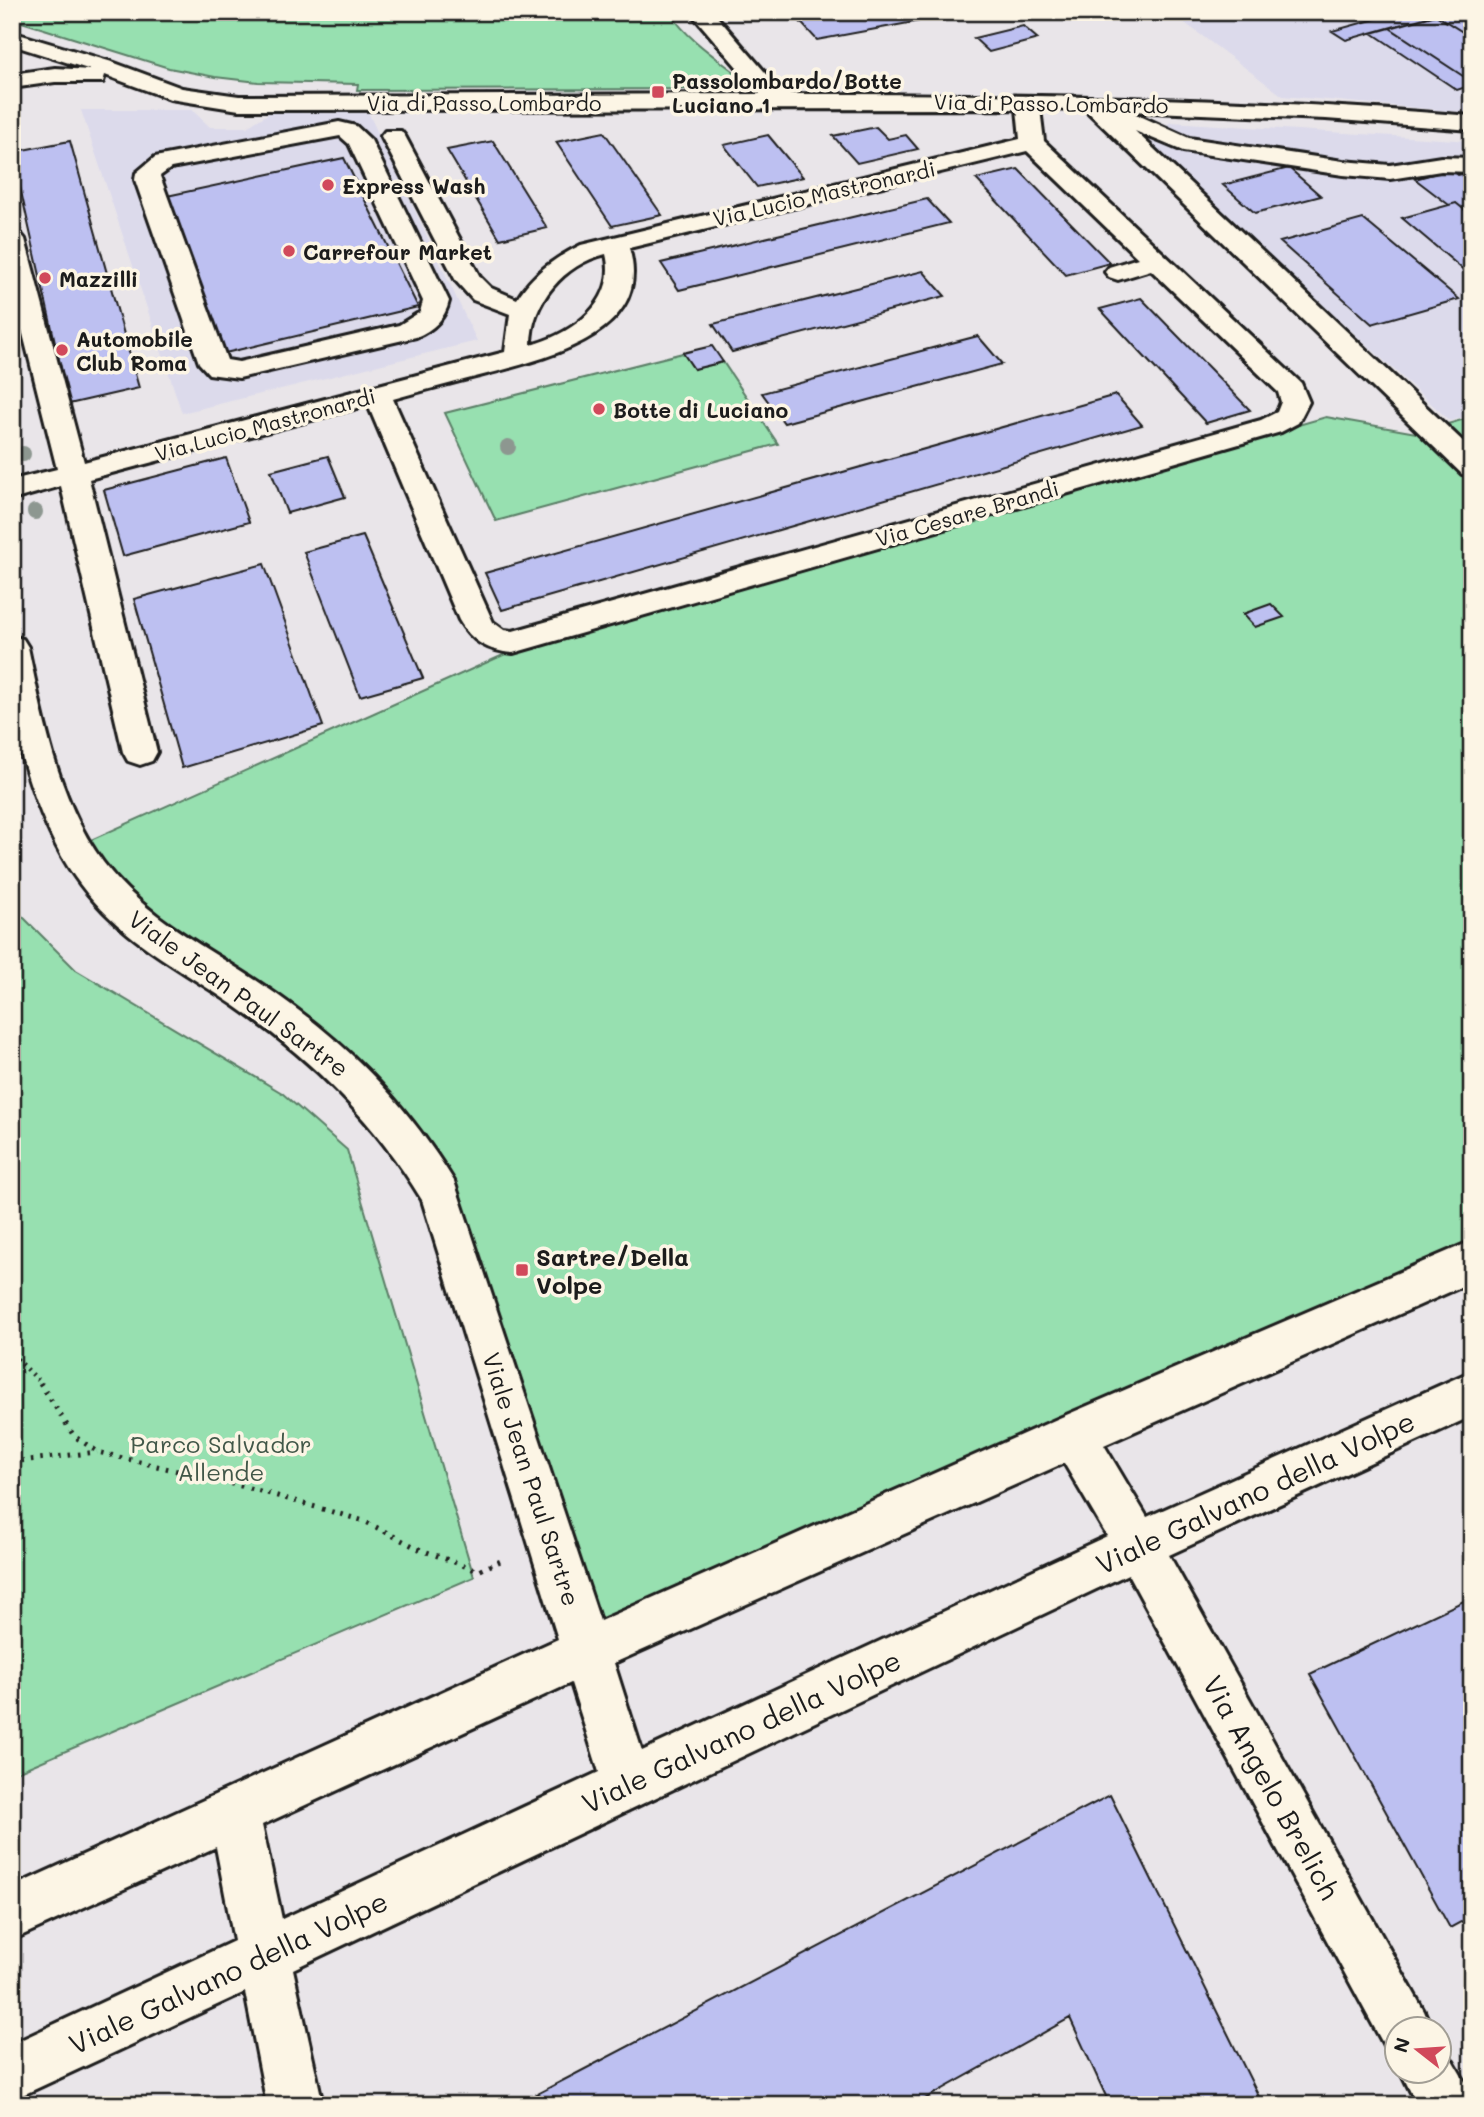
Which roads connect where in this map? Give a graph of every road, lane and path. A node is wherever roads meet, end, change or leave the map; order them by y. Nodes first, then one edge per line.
1 (701, 12) edge
2 (12, 38) edge
3 (12, 81) edge
4 (169, 92) junction
5 (777, 100) junction
6 (1028, 102) junction
7 (1091, 102) junction
8 (239, 103) junction
9 (1472, 123) edge
10 (393, 136) dead end
11 (1032, 143) junction
12 (214, 152) junction
13 (1472, 165) edge
14 (12, 239) edge
15 (615, 243) junction
16 (1158, 260) junction
17 (1118, 272) dead end
18 (523, 310) junction
19 (518, 357) junction
20 (220, 385) junction
21 (377, 394) junction
22 (234, 432) junction
23 (1472, 467) edge
24 (74, 474) junction
25 (12, 489) edge
26 (12, 647) edge
27 (140, 752) dead end
28 (1472, 1261) edge
29 (12, 1354) edge
30 (1472, 1393) edge
31 (1073, 1435) junction
32 (98, 1452) junction
33 (12, 1462) edge
34 (551, 1538) junction
35 (1138, 1545) junction
36 (586, 1651) junction
37 (628, 1784) junction
38 (234, 1812) junction
39 (12, 1914) edge
40 (264, 1956) junction
41 (1398, 2016) edge
42 (12, 2073) edge
43 (1437, 2086) edge
44 (295, 2105) edge
45 (1447, 2105) edge

1 - 5 street
2 - 4 street, Via di Passo Lombardo
3 - 4 street, Via di Passo Lombardo
4 - 8 street, Via di Passo Lombardo
5 - 6 street, Via di Passo Lombardo
5 - 8 street, Via di Passo Lombardo
6 - 7 street, Via di Passo Lombardo
6 - 11 street
7 - 9 street, Via di Passo Lombardo
7 - 13 street
7 - 23 street
8 - 12 street
10 - 18 street
11 - 15 street, Via Lucio Mastronardi
11 - 16 street, Via Cesare Brandi
12 - 20 street
12 - 20 street
14 - 24 street
15 - 18 street, Via Lucio Mastronardi
15 - 19 street, Via Lucio Mastronardi
16 - 17 street
16 - 21 street, Via Cesare Brandi
18 - 19 street
19 - 21 street, Via Lucio Mastronardi
20 - 22 street
21 - 22 street, Via Lucio Mastronardi
22 - 24 street, Via Lucio Mastronardi
24 - 25 street, Via Lucio Mastronardi
24 - 27 street
26 - 34 street, Viale Jean Paul Sartre
28 - 31 street
29 - 32 path
30 - 35 street, Viale Galvano della Volpe
31 - 35 street, Via Angelo Brelich
31 - 36 street
32 - 33 path
32 - 34 path
34 - 36 street, Viale Jean Paul Sartre
35 - 37 street, Viale Galvano della Volpe
35 - 41 street, Via Angelo Brelich
36 - 37 street, Viale Jean Paul Sartre
36 - 38 street
37 - 40 street, Viale Galvano della Volpe
38 - 39 street
38 - 40 street
40 - 42 street, Viale Galvano della Volpe
40 - 44 street
43 - 45 street

